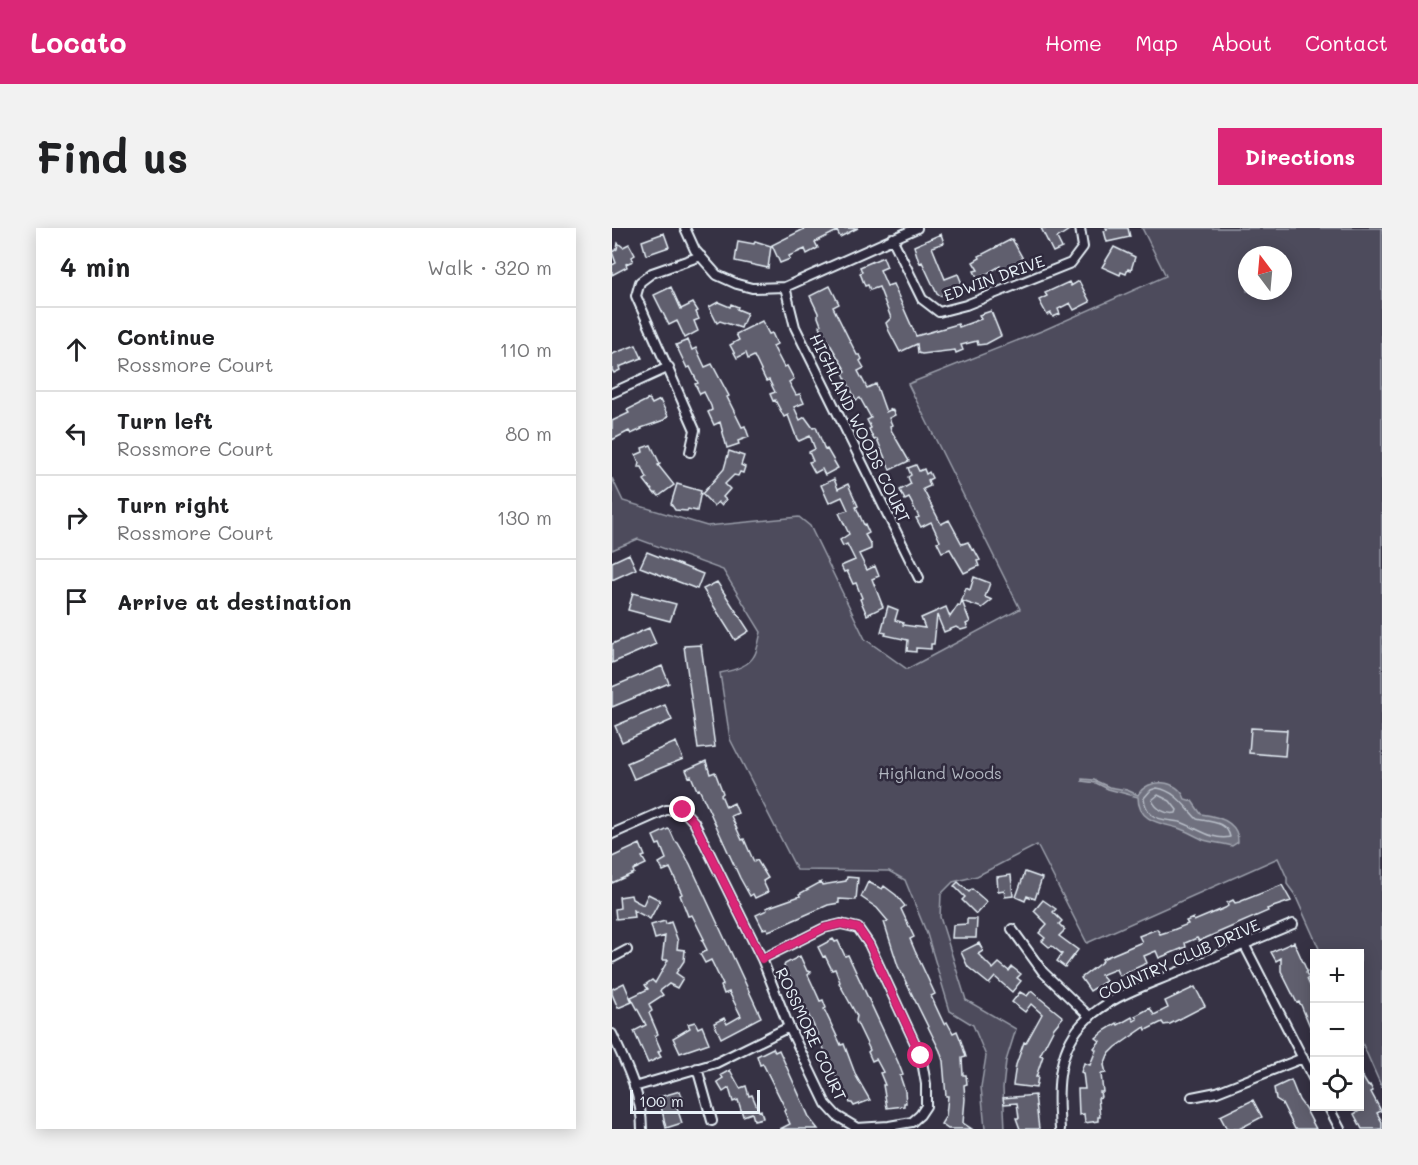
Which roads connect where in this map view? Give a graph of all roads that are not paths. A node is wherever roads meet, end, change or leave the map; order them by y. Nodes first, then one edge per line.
1 (685, 228) edge
2 (917, 228) edge
3 (1080, 228) edge
4 (892, 238) junction
5 (701, 256) junction
6 (785, 287) junction
7 (669, 367) junction
8 (612, 393) edge
9 (690, 452) dead end
10 (919, 578) dead end
11 (612, 834) edge
12 (1293, 924) dead end
13 (1012, 929) dead end
14 (1244, 944) junction
15 (627, 950) dead end
16 (612, 958) edge
17 (762, 959) junction
18 (1090, 1017) junction
19 (789, 1027) junction
20 (612, 1034) edge
21 (1303, 1058) junction
22 (697, 1068) junction
23 (1310, 1072) edge
24 (634, 1087) junction
25 (1192, 1097) dead end
26 (1330, 1111) edge
27 (712, 1121) dead end
28 (642, 1129) edge
29 (1060, 1129) edge
30 (1340, 1129) edge

1 - 5 street
2 - 4 street
3 - 4 street, EDWIN DRIVE
4 - 6 street
5 - 6 street
5 - 7 street
6 - 10 street, HIGHLAND WOODS COURT
7 - 8 street
7 - 9 street
11 - 17 street, ROSSMORE COURT
12 - 14 street, COUNTRY CLUB DRIVE
13 - 18 street
14 - 18 street, COUNTRY CLUB DRIVE
14 - 21 street
15 - 16 street
17 - 19 street, ROSSMORE COURT
17 - 19 street, ROSSMORE COURT
18 - 29 street, COUNTRY CLUB DRIVE
19 - 22 street
20 - 24 street
21 - 23 street
21 - 25 street
22 - 24 street
22 - 27 street
24 - 28 street
26 - 30 street

